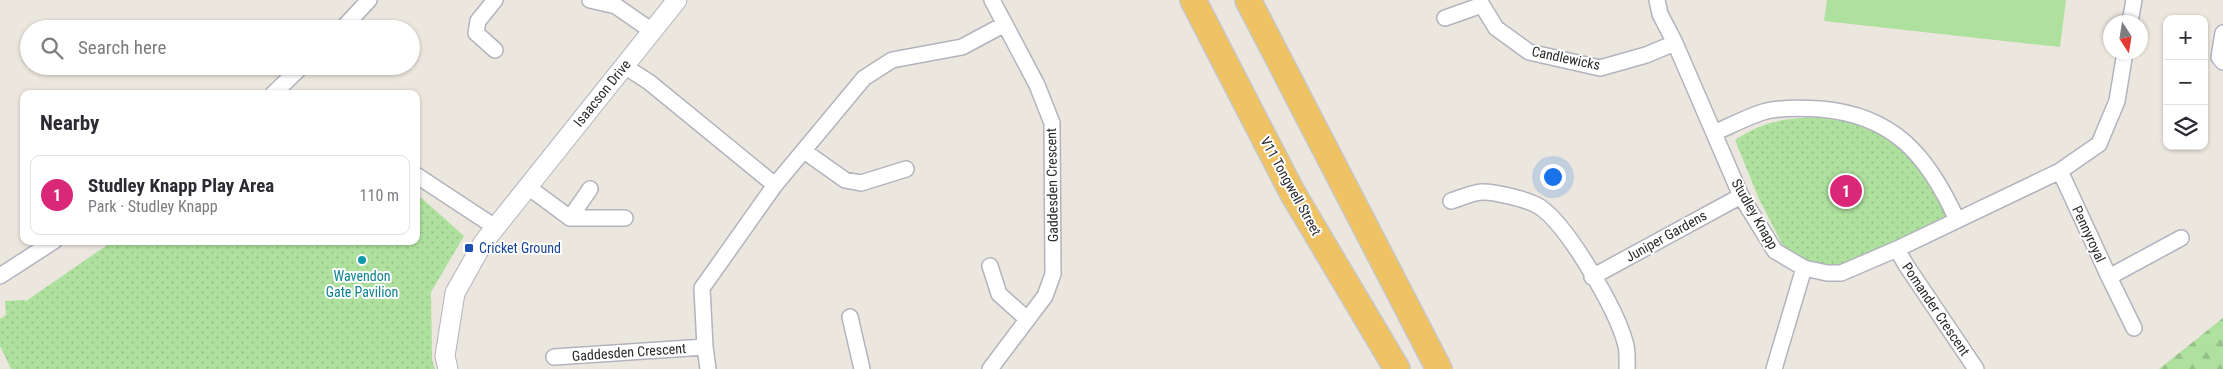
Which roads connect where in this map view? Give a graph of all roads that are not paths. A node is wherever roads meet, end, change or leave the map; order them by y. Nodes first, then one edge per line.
1 (369, 0) edge
2 (495, 0) edge
3 (590, 0) edge
4 (677, 0) edge
5 (992, 0) edge
6 (1193, 0) edge
7 (1248, 0) edge
8 (1657, 0) edge
9 (2134, 0) edge
10 (2131, 15) edge
11 (1445, 18) dead end
12 (350, 20) edge
13 (1005, 24) junction
14 (652, 31) junction
15 (2223, 33) edge
16 (1675, 43) junction
17 (495, 50) dead end
18 (2124, 60) edge
19 (2223, 62) edge
20 (624, 66) junction
21 (292, 75) edge
22 (276, 90) edge
23 (1714, 133) junction
24 (804, 151) junction
25 (906, 168) dead end
26 (2060, 170) junction
27 (420, 178) edge
28 (775, 184) junction
29 (528, 187) junction
30 (590, 189) dead end
31 (1741, 196) junction
32 (1451, 201) dead end
33 (570, 218) junction
34 (625, 218) dead end
35 (1957, 220) junction
36 (495, 227) junction
37 (2181, 238) dead end
38 (48, 245) edge
39 (1897, 249) junction
40 (990, 266) dead end
41 (1804, 268) junction
42 (0, 276) edge
43 (1592, 277) junction
44 (2109, 277) junction
45 (850, 317) dead end
46 (1027, 319) junction
47 (2134, 328) dead end
48 (705, 347) junction
49 (554, 357) dead end
50 (448, 369) edge
51 (708, 369) edge
52 (862, 369) edge
53 (990, 369) edge
54 (1397, 369) edge
55 (1439, 369) edge
56 (1627, 369) edge
57 (1774, 369) edge
58 (1976, 369) edge

1 - 12 street
2 - 17 street
3 - 14 street
4 - 14 street, Isaacson Drive
5 - 13 street, Gaddesden Crescent
6 - 54 highway, V11 Tongwell Street
7 - 55 highway
8 - 16 street, Studley Knapp
9 - 10 street
11 - 16 street, Candlewicks
13 - 24 street, Gaddesden Crescent
13 - 46 street, Gaddesden Crescent
14 - 20 street, Isaacson Drive
15 - 19 street
16 - 23 street, Studley Knapp
18 - 26 street, Studley Knapp
20 - 28 street
20 - 29 street, Isaacson Drive
21 - 22 street
23 - 31 street, Studley Knapp
23 - 35 street
24 - 25 street
24 - 28 street, Gaddesden Crescent
26 - 35 street, Studley Knapp
26 - 44 street, Pennyroyal
27 - 36 street
28 - 48 street, Gaddesden Crescent
29 - 33 street
29 - 36 street, Isaacson Drive
30 - 33 street
31 - 41 street, Studley Knapp
31 - 43 street, Juniper Gardens
32 - 43 street
33 - 34 street
35 - 39 street, Studley Knapp
36 - 50 street, Isaacson Drive
37 - 44 street, Pennyroyal
38 - 42 street
39 - 41 street, Studley Knapp
39 - 58 street, Pomander Crescent
40 - 46 street
41 - 57 street
43 - 56 street
44 - 47 street
45 - 52 street
46 - 53 street, Gaddesden Crescent
48 - 49 street, Gaddesden Crescent
48 - 51 street, Gaddesden Crescent

